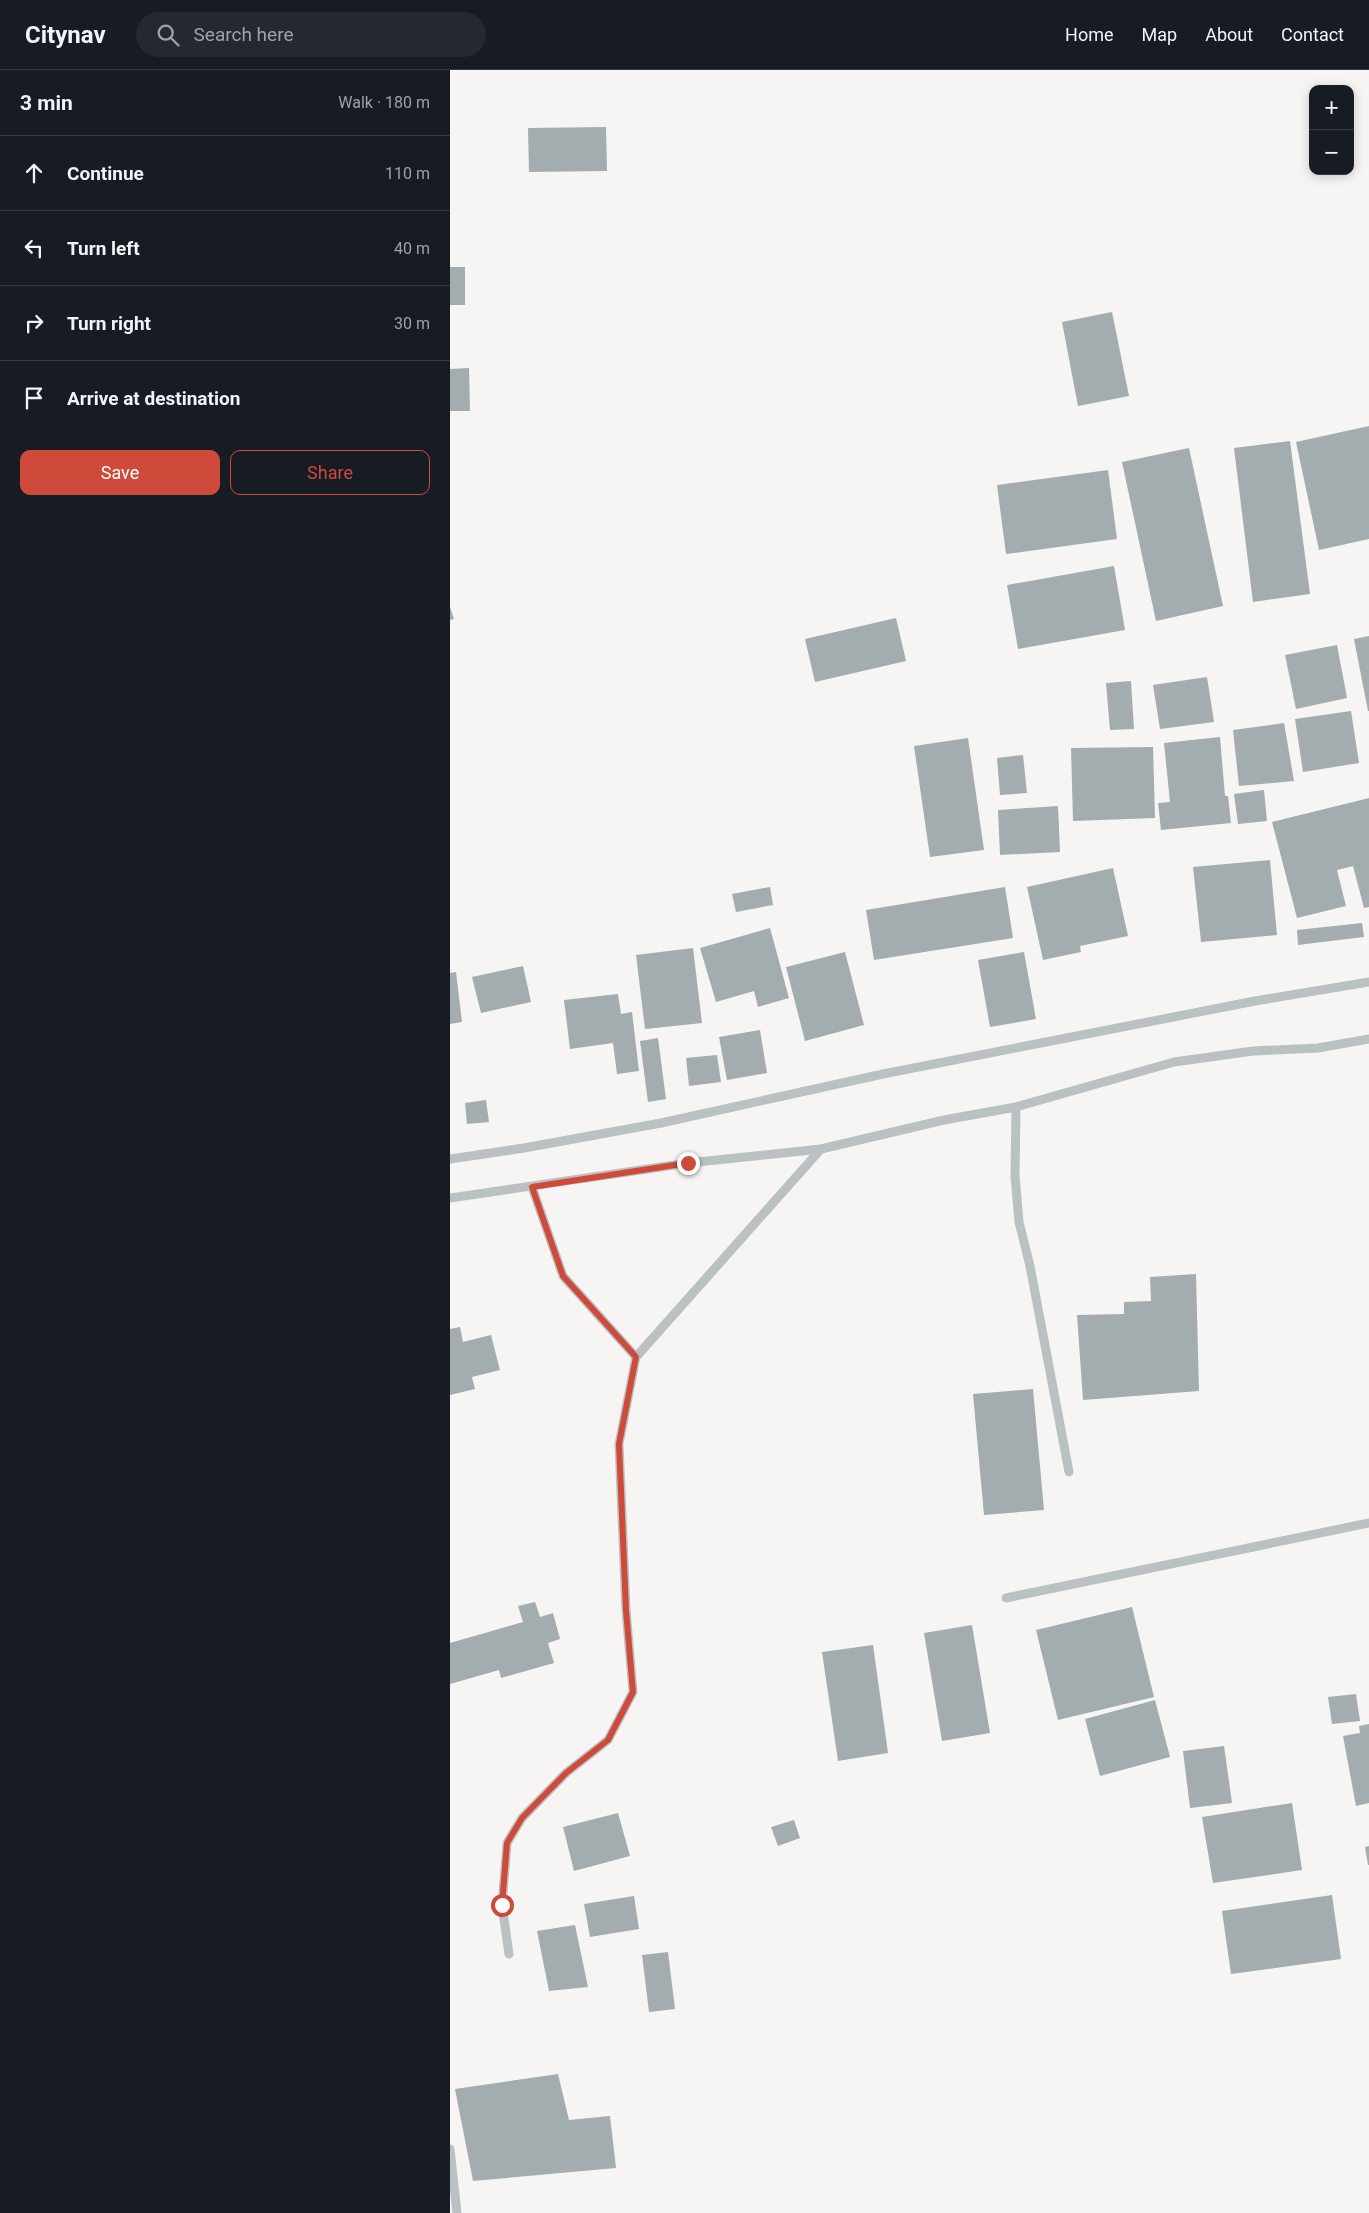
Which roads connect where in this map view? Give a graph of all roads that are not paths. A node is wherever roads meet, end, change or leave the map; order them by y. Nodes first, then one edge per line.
1 (1369, 982) edge
2 (1369, 1039) edge
3 (1016, 1107) junction
4 (821, 1149) junction
5 (450, 1158) edge
6 (532, 1187) junction
7 (450, 1198) edge
8 (636, 1357) junction
9 (1070, 1472) dead end
10 (1369, 1523) edge
11 (1006, 1598) dead end
12 (509, 1954) dead end
13 (450, 2149) edge
14 (457, 2213) edge

1 - 5 street
2 - 3 street
3 - 4 street
3 - 9 street
4 - 6 street
4 - 8 street
6 - 7 street
6 - 8 street
8 - 12 street
10 - 11 street
13 - 14 street

